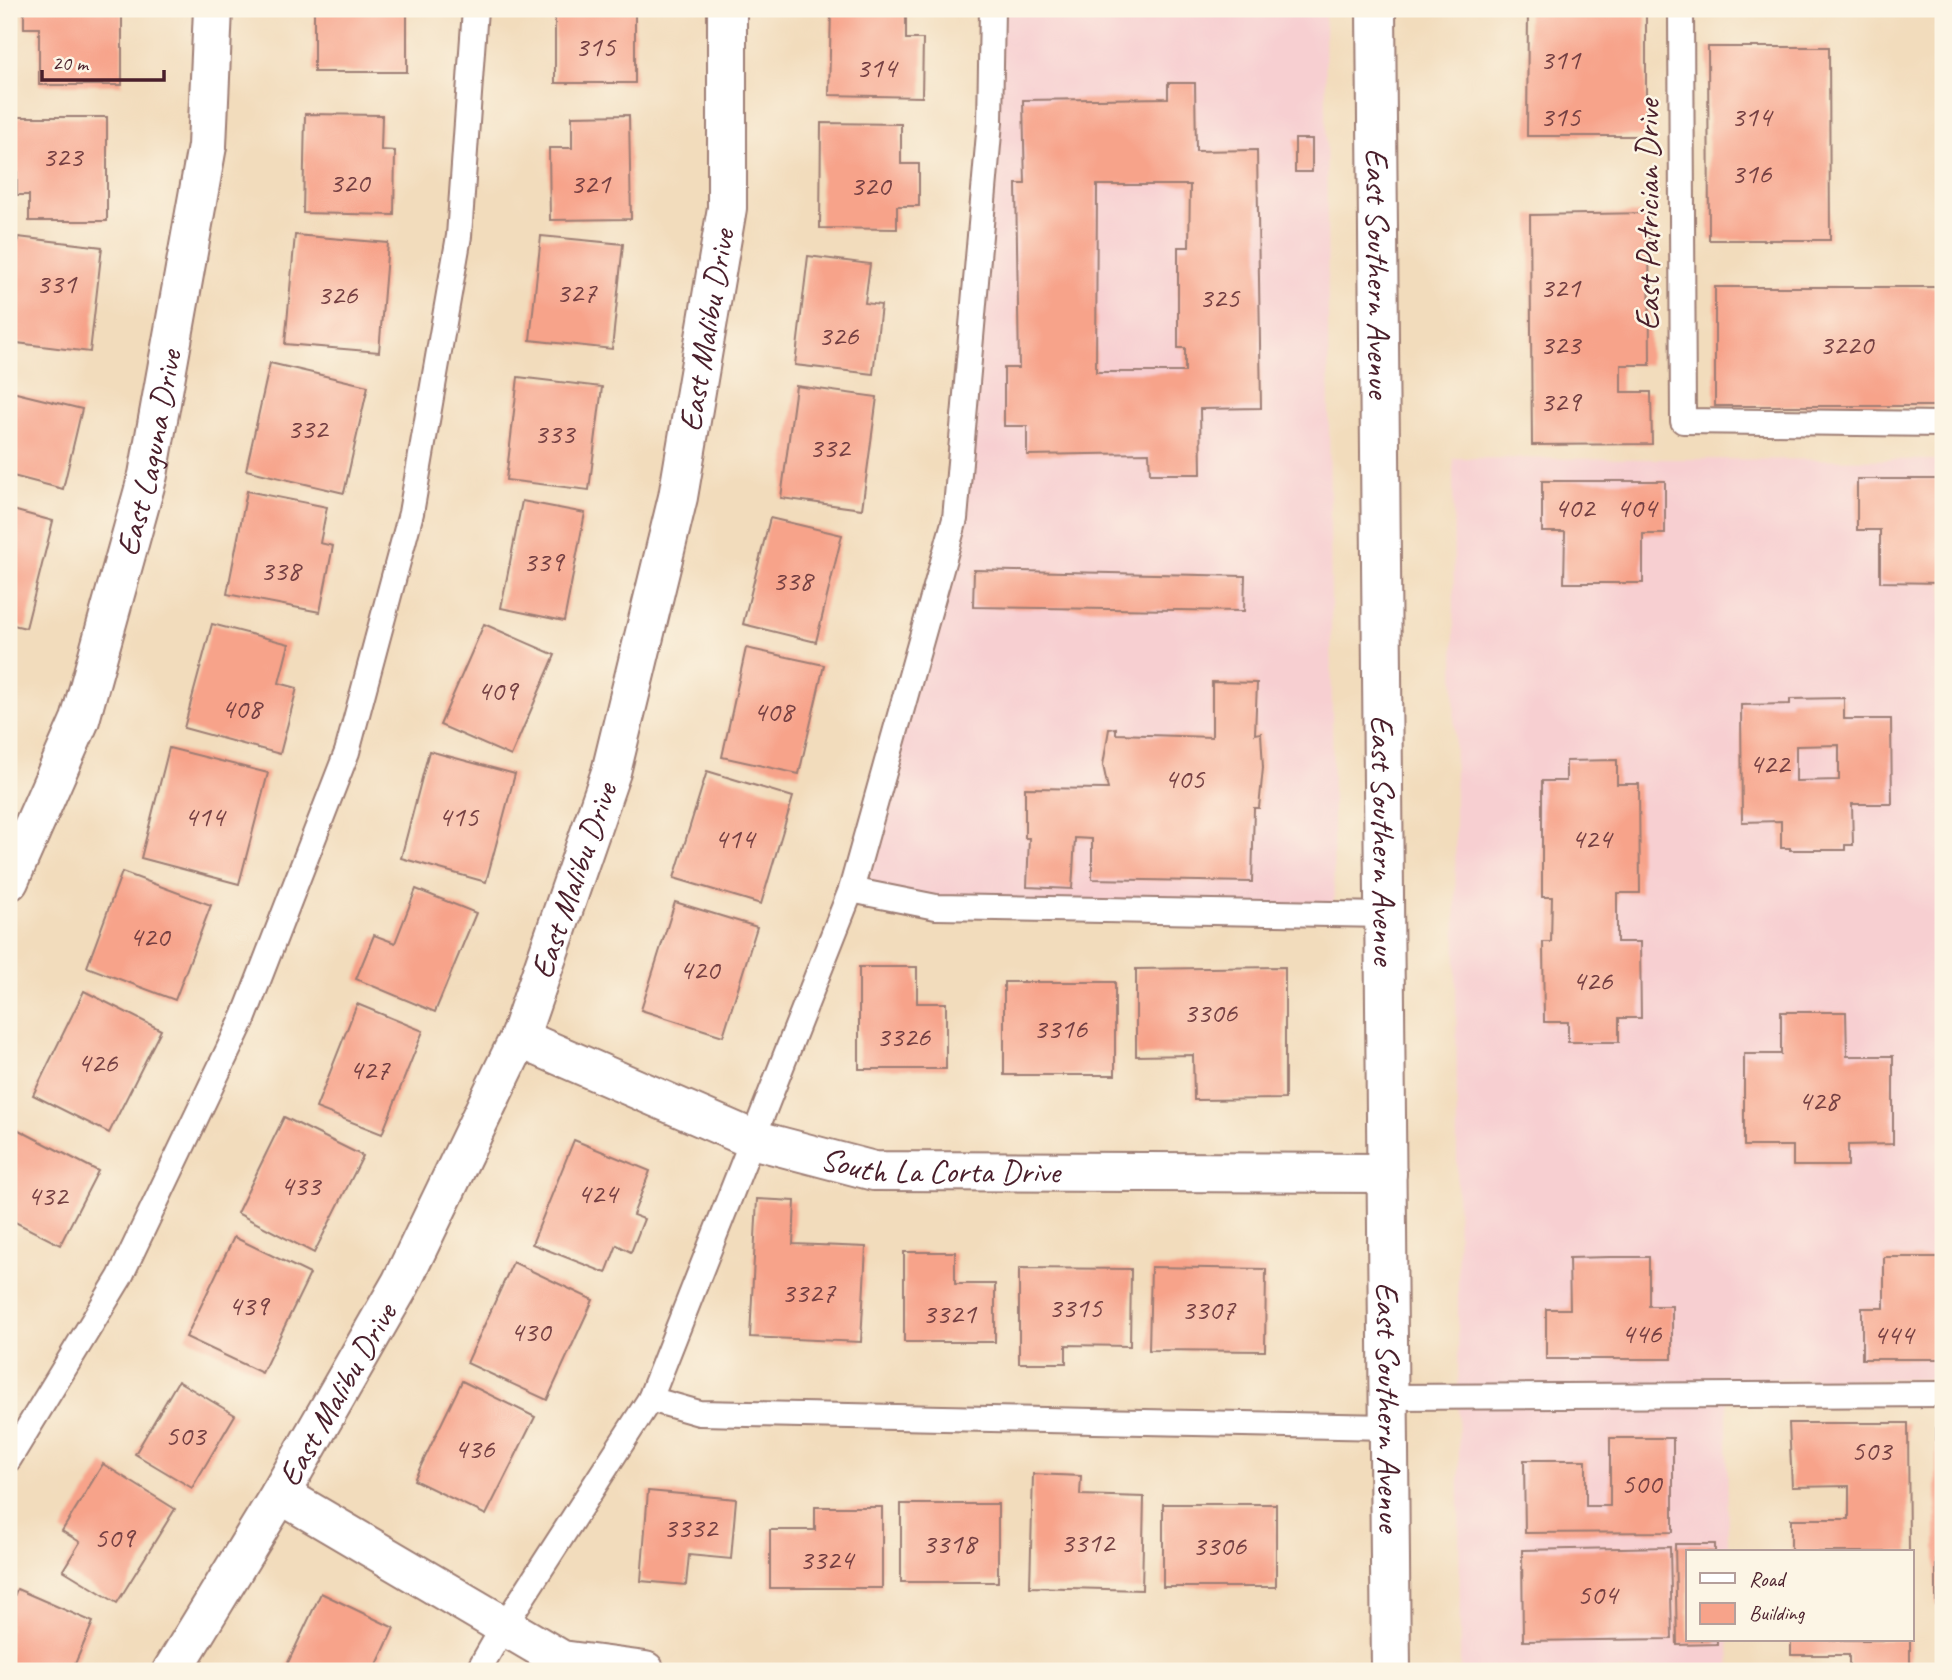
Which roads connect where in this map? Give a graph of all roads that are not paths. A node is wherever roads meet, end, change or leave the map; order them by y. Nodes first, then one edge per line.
1 (213, 9) edge
2 (475, 9) edge
3 (727, 9) edge
4 (992, 9) edge
5 (1376, 9) edge
6 (1681, 9) edge
7 (1943, 424) edge
8 (9, 881) edge
9 (851, 890) junction
10 (1385, 915) junction
11 (519, 1038) junction
12 (752, 1139) junction
13 (1387, 1173) junction
14 (1943, 1394) edge
15 (650, 1399) junction
16 (1388, 1412) junction
17 (9, 1459) edge
18 (280, 1494) junction
19 (504, 1626) junction
20 (172, 1671) edge
21 (478, 1671) edge
22 (645, 1671) edge
23 (1391, 1671) edge

1 - 8 street, East Laguna Drive
2 - 17 lane
3 - 11 street, East Malibu Drive
4 - 9 lane
5 - 10 street, East Southern Avenue
6 - 7 lane, East Patrician Drive
9 - 10 lane
9 - 12 lane
10 - 13 street, East Southern Avenue
11 - 12 street, South La Corta Drive
11 - 18 street, East Malibu Drive
12 - 13 street, South La Corta Drive
12 - 15 lane
13 - 16 street, East Southern Avenue
14 - 16 lane
15 - 16 lane
15 - 19 lane
16 - 23 street, East Southern Avenue
18 - 19 street
18 - 20 street, East Malibu Drive
19 - 21 lane
19 - 22 street

